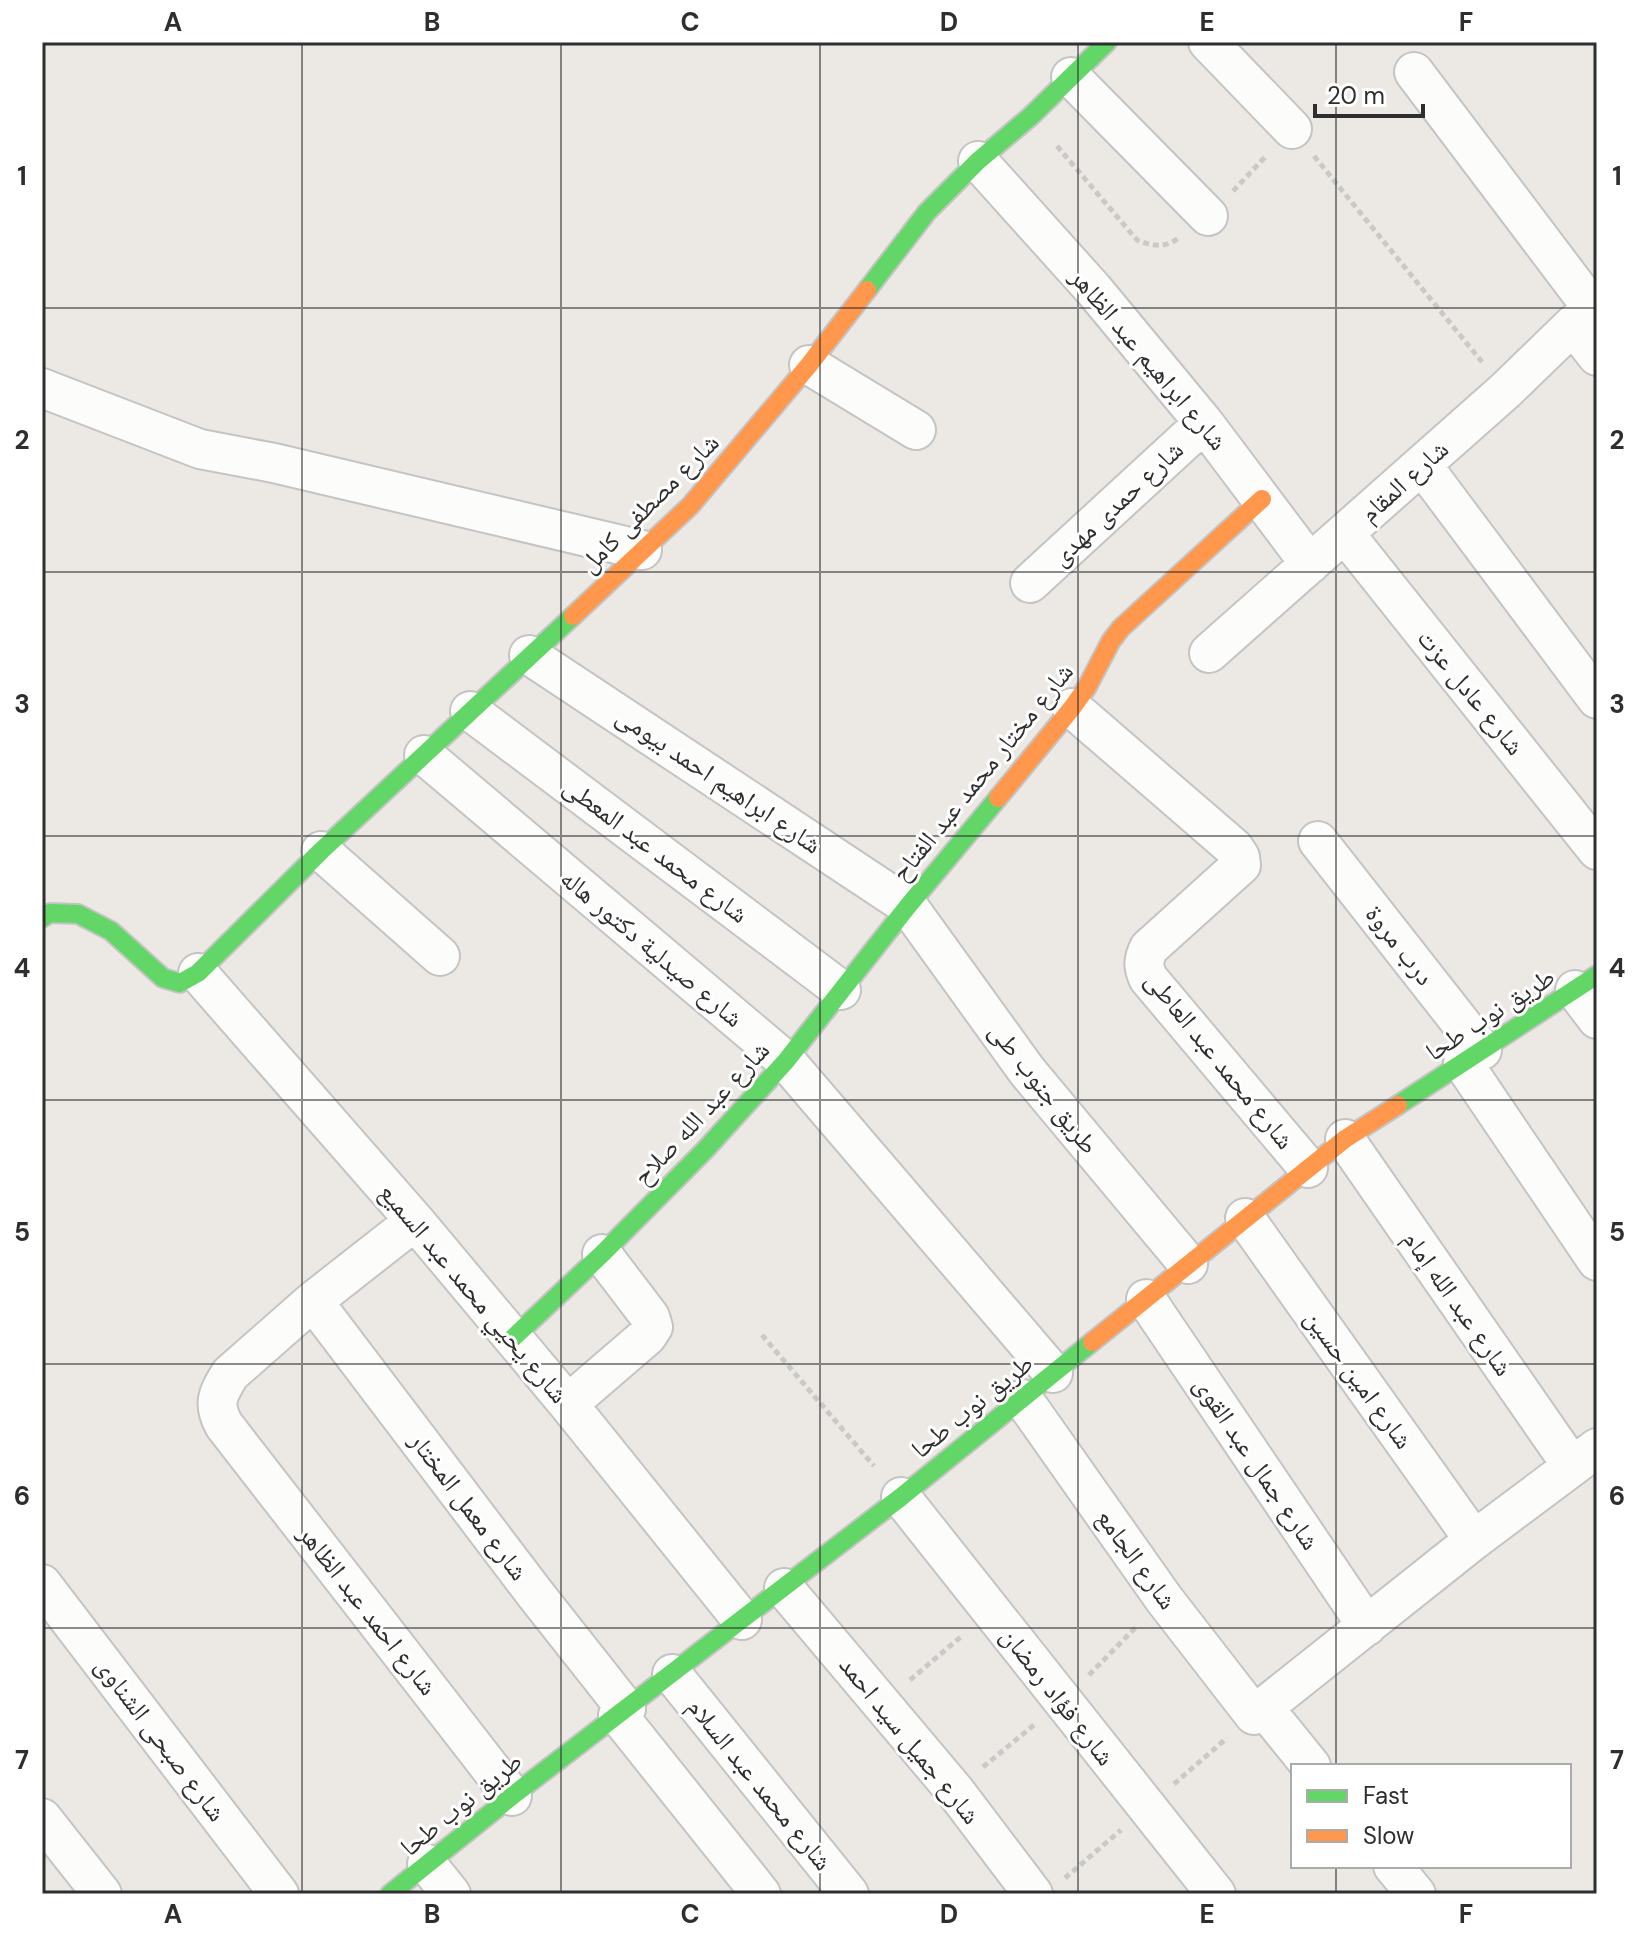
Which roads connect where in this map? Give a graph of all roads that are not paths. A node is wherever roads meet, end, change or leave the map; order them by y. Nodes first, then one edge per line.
1 (1107, 42) edge
2 (1208, 42) edge
3 (1414, 72) dead end
4 (1071, 77) junction
5 (1292, 129) road end
6 (978, 161) junction
7 (1208, 216) road end
8 (1587, 313) edge
9 (1597, 356) edge
10 (809, 365) junction
11 (42, 388) edge
12 (1204, 423) junction
13 (916, 430) dead end
14 (1422, 465) junction
15 (1262, 499) junction
16 (1345, 534) junction
17 (642, 550) junction
18 (1310, 564) junction
19 (1030, 583) dead end
20 (1209, 653) dead end
21 (529, 655) junction
22 (1597, 699) edge
23 (1072, 708) junction
24 (470, 711) junction
25 (424, 755) junction
26 (1318, 841) dead end
27 (1597, 850) edge
28 (321, 851) junction
29 (908, 906) junction
30 (42, 918) edge
31 (440, 956) dead end
32 (198, 973) junction
33 (841, 990) junction
34 (1590, 994) edge
35 (1472, 1056) junction
36 (786, 1061) junction
37 (1345, 1139) junction
38 (1308, 1168) junction
39 (1245, 1218) junction
40 (415, 1221) junction
41 (602, 1254) junction
42 (1597, 1261) edge
43 (1188, 1264) junction
44 (1146, 1299) junction
45 (313, 1301) junction
46 (513, 1338) junction
47 (1053, 1373) junction
48 (1023, 1399) junction
49 (568, 1404) junction
50 (1584, 1457) edge
51 (901, 1497) junction
52 (1474, 1540) junction
53 (42, 1584) edge
54 (784, 1588) junction
55 (742, 1620) junction
56 (1367, 1626) junction
57 (672, 1674) junction
58 (1259, 1711) junction
59 (622, 1712) junction
60 (1309, 1764) edge
61 (512, 1796) junction
62 (42, 1818) edge
63 (427, 1864) junction
64 (1395, 1868) edge
65 (102, 1894) edge
66 (279, 1894) edge
67 (390, 1894) edge
68 (451, 1894) edge
69 (761, 1894) edge
70 (849, 1894) edge
71 (1033, 1894) edge
72 (1216, 1894) edge
73 (1416, 1894) edge

1 - 4 street, شارع مصطفى كامل
2 - 5 street
3 - 8 street
4 - 6 street, شارع مصطفى كامل
4 - 7 street
6 - 10 street, شارع مصطفى كامل
6 - 12 street, شارع ابراهيم عبد الظاهر
8 - 9 street
8 - 14 street, شارع المقام
10 - 13 street
10 - 17 street, شارع مصطفى كامل
11 - 17 street
12 - 15 street, شارع ابراهيم عبد الظاهر
12 - 19 street, شارع حمدى مهدى
14 - 16 street, شارع المقام
14 - 22 street
15 - 18 street, شارع ابراهيم عبد الظاهر
15 - 23 street, شارع مختار محمد عبد الفتاح
16 - 18 street, شارع المقام
16 - 27 street, شارع عادل عزت
17 - 21 street, شارع مصطفى كامل
18 - 20 street, شارع المقام
21 - 24 street, شارع مصطفى كامل
21 - 29 street, شارع ابراهيم احمد بيومى
23 - 29 street, شارع مختار محمد عبد الفتاح
23 - 38 street, شارع محمد عبد العاطى
24 - 25 street, شارع مصطفى كامل
24 - 33 street, شارع محمد عبد المعطى
25 - 28 street, شارع مصطفى كامل
25 - 36 street, شارع صيدلية دكتور هاله
26 - 35 street, درب مروة
28 - 31 street
28 - 32 street, شارع مصطفى كامل
29 - 33 street, شارع عبد الله صلاح
29 - 43 street, طريق جنوب طى
30 - 32 street
32 - 40 street, شارع يحيي محمد عبد السميع
33 - 36 street, شارع عبد الله صلاح
34 - 35 street, طريق نوب طحا
35 - 37 street, طريق نوب طحا
35 - 42 street, درب مروة
36 - 41 street, شارع عبد الله صلاح
36 - 47 street, شارع صيدلية دكتور هاله
37 - 38 street, طريق نوب طحا
37 - 50 street, شارع عبد الله إمام
38 - 39 street, طريق نوب طحا
39 - 43 street, طريق نوب طحا
39 - 52 street, شارع امين حسين
40 - 45 street
40 - 46 street, شارع يحيي محمد عبد السميع
41 - 46 street, شارع عبد الله صلاح
41 - 49 street
43 - 44 street, طريق نوب طحا
44 - 47 street, طريق نوب طحا
44 - 56 street, شارع جمال عبد القوى
45 - 59 street, شارع معمل المختار
45 - 61 street, شارع احمد عبد الظاهر
46 - 49 street, شارع يحيي محمد عبد السميع
47 - 48 street, طريق نوب طحا
48 - 51 street, طريق نوب طحا
48 - 58 street, شارع الجامع
49 - 55 street, شارع يحيي محمد عبد السميع
50 - 52 street
51 - 54 street, طريق نوب طحا
51 - 72 street, شارع فؤاد رمضان
52 - 56 street
53 - 66 street, شارع صبحى الشناوى
54 - 55 street, طريق نوب طحا
54 - 71 street, شارع جميل سيد احمد
55 - 57 street, طريق نوب طحا
56 - 58 street
57 - 59 street, طريق نوب طحا
57 - 70 street, شارع محمد عبد السلام
58 - 60 street, شارع الجامع
59 - 61 street, طريق نوب طحا
59 - 69 street, شارع معمل المختار
61 - 63 street, طريق نوب طحا
62 - 65 street
63 - 67 street, طريق نوب طحا
63 - 68 street
64 - 73 street

